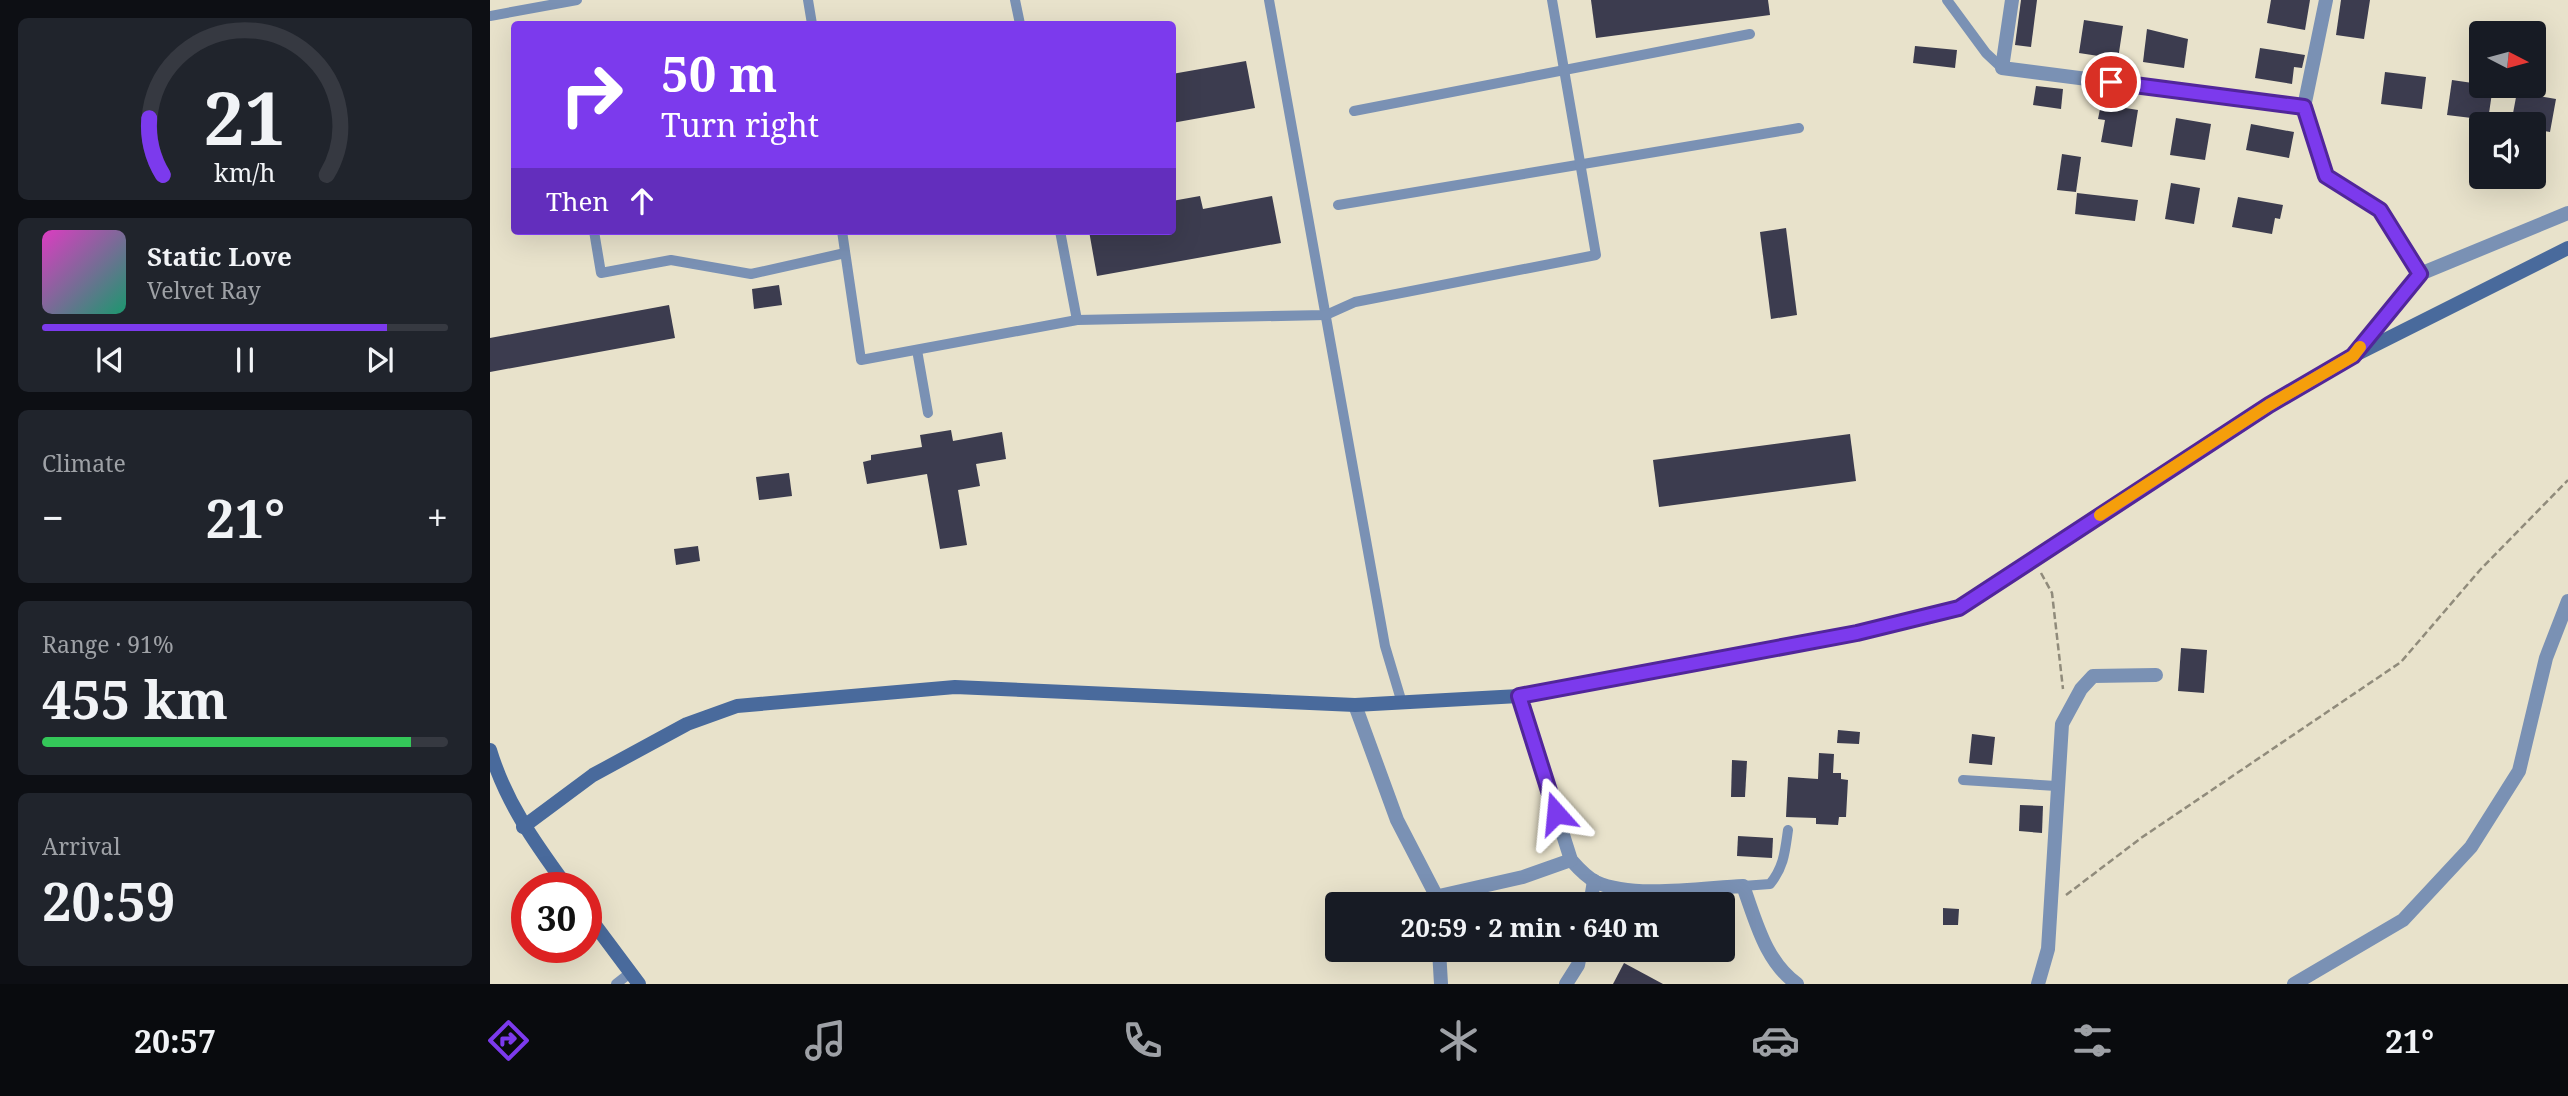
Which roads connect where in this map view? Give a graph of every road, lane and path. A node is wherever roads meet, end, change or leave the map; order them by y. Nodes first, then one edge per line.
1 (577, 0) edge
2 (808, 0) edge
3 (1015, 0) edge
4 (1269, 0) edge
5 (1552, 0) edge
6 (1947, 0) edge
7 (2012, 0) edge
8 (2326, 0) edge
9 (490, 16) edge
10 (811, 21) edge
11 (1019, 21) edge
12 (1750, 34) dead end
13 (2002, 68) junction
14 (1563, 70) junction
15 (2304, 107) junction
16 (1353, 111) dead end
17 (1799, 128) dead end
18 (1580, 164) junction
19 (1338, 205) dead end
20 (2568, 213) edge
21 (595, 235) edge
22 (843, 235) edge
23 (1061, 235) edge
24 (2568, 248) edge
25 (845, 253) junction
26 (2420, 274) junction
27 (1326, 315) junction
28 (1077, 320) junction
29 (917, 350) junction
30 (2353, 356) junction
31 (928, 413) dead end
32 (2568, 480) edge
33 (2037, 556) junction
34 (2568, 601) edge
35 (2156, 674) dead end
36 (1519, 696) junction
37 (2063, 698) dead end
38 (1402, 703) junction
39 (1355, 705) junction
40 (490, 750) edge
41 (1963, 780) dead end
42 (495, 785) edge
43 (2056, 786) junction
44 (523, 827) junction
45 (1788, 830) dead end
46 (1571, 860) junction
47 (557, 872) edge
48 (1594, 881) junction
49 (1743, 886) junction
50 (1436, 892) edge
51 (1469, 892) edge
52 (1592, 892) edge
53 (2065, 895) dead end
54 (602, 935) edge
55 (1439, 962) edge
56 (1576, 962) edge
57 (634, 979) edge
58 (616, 984) edge
59 (1441, 984) edge
60 (1566, 984) edge
61 (1797, 984) edge
62 (2038, 984) edge
63 (2294, 984) edge

1 - 9 lane
2 - 10 lane
3 - 11 lane
4 - 27 lane
5 - 14 lane
6 - 13 lane
7 - 13 street
8 - 15 street
12 - 14 lane
13 - 15 street
14 - 16 lane
14 - 18 lane
15 - 26 street
17 - 18 lane
18 - 19 lane
18 - 27 lane
20 - 26 street
21 - 25 lane
22 - 25 lane
23 - 28 lane
24 - 30 street
25 - 29 lane
26 - 30 street
27 - 28 lane
27 - 38 lane
28 - 29 lane
29 - 31 lane
30 - 33 street
32 - 53 path
33 - 36 street
33 - 37 path
34 - 63 street
35 - 43 street
36 - 38 street
36 - 46 street
38 - 39 street
39 - 44 street
39 - 50 street
40 - 42 street
41 - 43 lane
42 - 44 street
43 - 62 street
44 - 47 street
45 - 49 lane
46 - 48 street
46 - 51 street
48 - 49 street
48 - 52 street
49 - 61 street
54 - 57 street
55 - 59 street
56 - 60 street
57 - 58 lane

